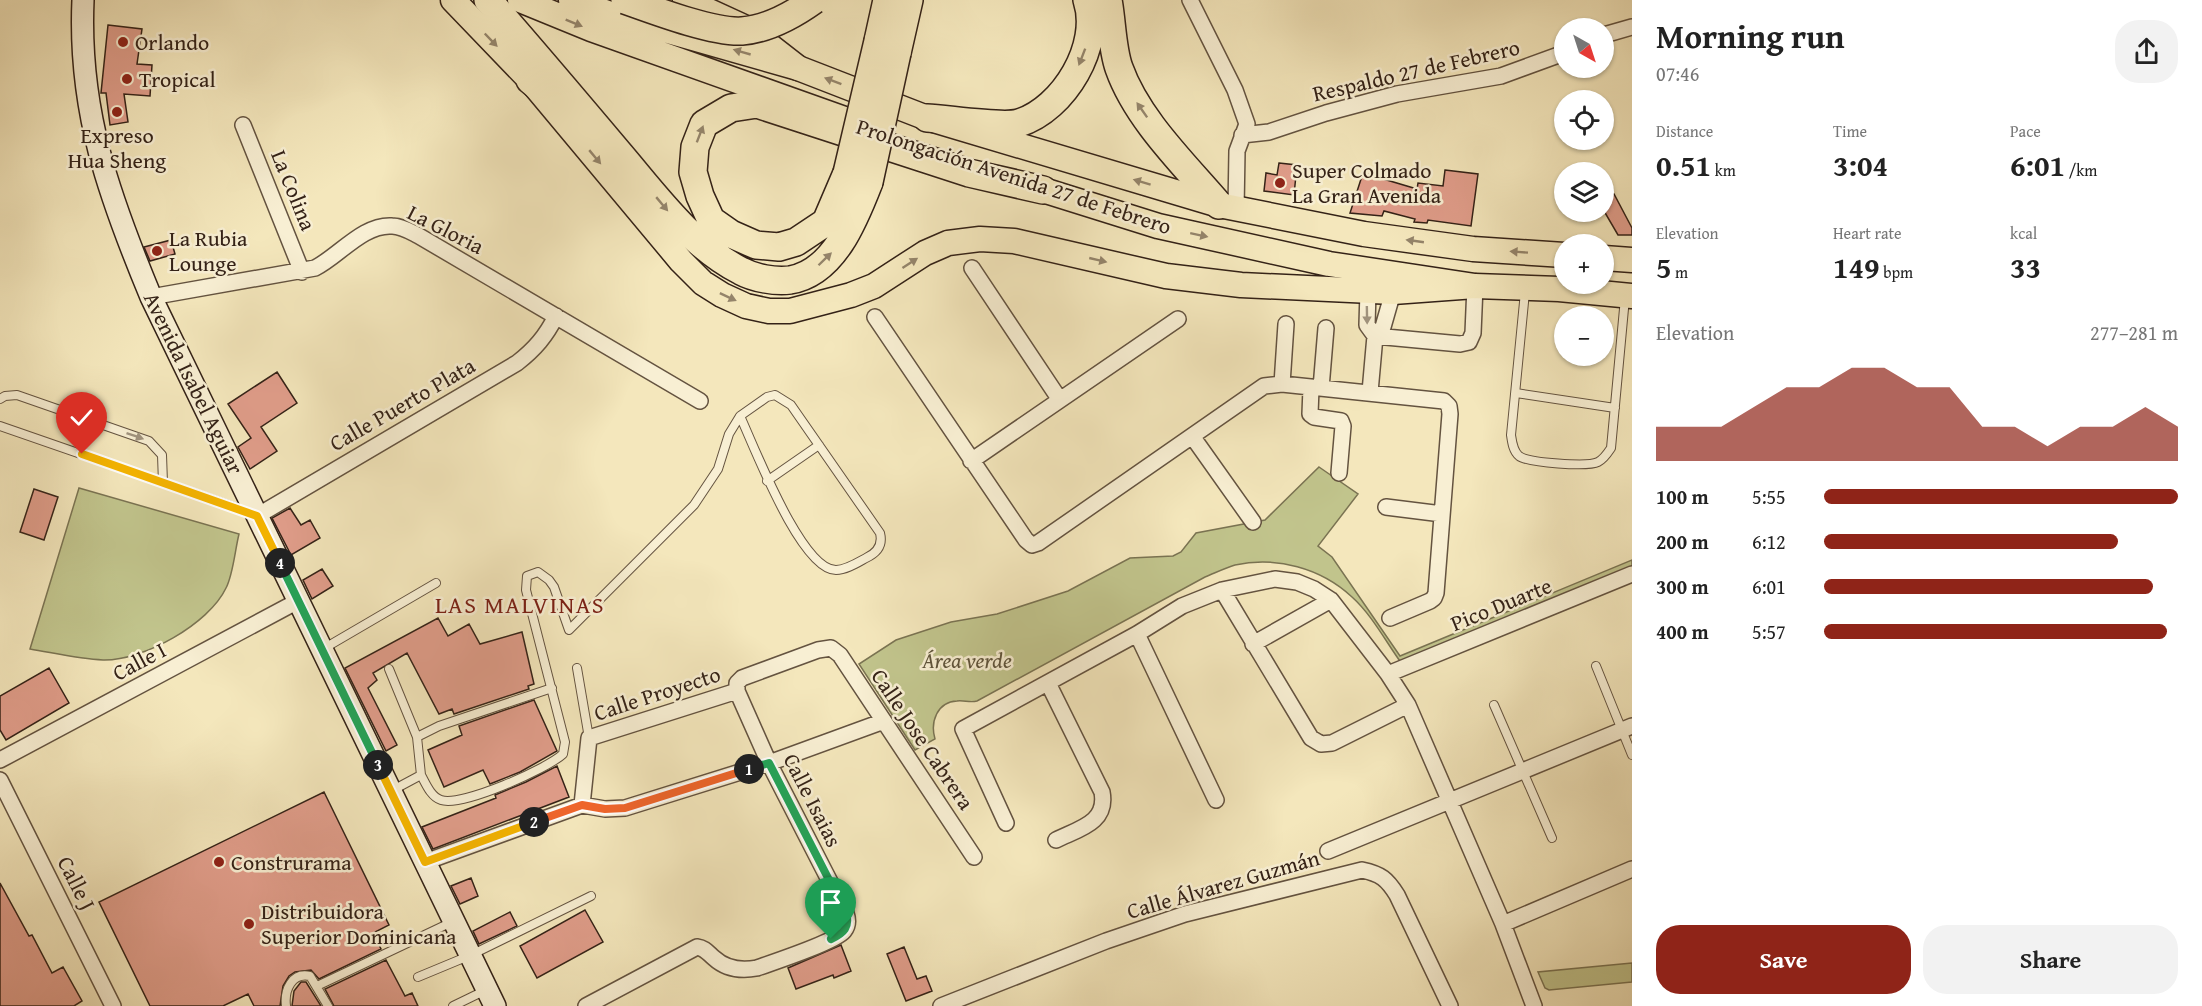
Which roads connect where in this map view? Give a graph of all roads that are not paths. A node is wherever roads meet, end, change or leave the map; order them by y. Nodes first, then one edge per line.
1 (83, 0) edge
2 (453, 0) edge
3 (488, 0) edge
4 (520, 0) edge
5 (571, 0) edge
6 (625, 0) edge
7 (685, 0) edge
8 (814, 0) edge
9 (886, 0) edge
10 (909, 0) edge
11 (1087, 0) edge
12 (1108, 0) edge
13 (1190, 0) edge
14 (1632, 27) edge
15 (1614, 32) edge
16 (888, 47) junction
17 (1554, 57) edge
18 (798, 68) junction
19 (530, 80) junction
20 (927, 117) junction
21 (243, 125) dead end
22 (1242, 135) junction
23 (618, 152) junction
24 (858, 177) junction
25 (1042, 190) junction
26 (1228, 207) junction
27 (1554, 254) edge
28 (1614, 259) edge
29 (1632, 260) edge
30 (972, 268) dead end
31 (302, 272) junction
32 (1475, 286) junction
33 (1525, 287) junction
34 (1368, 291) junction
35 (1393, 292) junction
36 (1628, 296) edge
37 (151, 297) junction
38 (555, 316) junction
39 (875, 317) dead end
40 (1178, 319) dead end
41 (1286, 324) dead end
42 (1326, 328) dead end
43 (1375, 336) junction
44 (1282, 384) junction
45 (1316, 388) junction
46 (1370, 392) junction
47 (1516, 393) junction
48 (0, 399) edge
49 (1060, 400) junction
50 (700, 401) dead end
51 (1615, 408) junction
52 (740, 416) junction
53 (0, 426) edge
54 (1192, 436) junction
55 (819, 445) junction
56 (971, 461) junction
57 (1339, 473) dead end
58 (768, 481) junction
59 (163, 483) junction
60 (1386, 507) dead end
61 (1442, 514) junction
62 (257, 516) junction
63 (1252, 522) dead end
64 (1632, 574) edge
65 (436, 583) dead end
66 (1222, 590) junction
67 (1330, 600) junction
68 (298, 601) junction
69 (1390, 618) dead end
70 (1137, 634) junction
71 (1253, 644) junction
72 (831, 648) joint
73 (322, 649) junction
74 (1596, 666) dead end
75 (577, 668) dead end
76 (389, 669) dead end
77 (1388, 674) junction
78 (1048, 682) junction
79 (552, 688) junction
80 (737, 691) junction
81 (1408, 705) junction
82 (1494, 705) dead end
83 (884, 720) junction
84 (1627, 728) edge
85 (417, 737) junction
86 (589, 738) junction
87 (1632, 755) edge
88 (0, 760) edge
89 (769, 763) junction
90 (1523, 770) junction
91 (421, 775) junction
92 (0, 780) edge
93 (391, 791) junction
94 (1216, 800) dead end
95 (1450, 801) junction
96 (582, 805) junction
97 (1006, 823) dead end
98 (1552, 838) dead end
99 (1056, 840) dead end
100 (1328, 851) dead end
101 (974, 857) dead end
102 (425, 862) junction
103 (1632, 869) edge
104 (591, 896) dead end
105 (454, 921) junction
106 (1503, 924) junction
107 (471, 955) junction
108 (418, 977) dead end
109 (317, 986) junction
110 (491, 998) edge
111 (113, 1006) edge
112 (286, 1006) edge
113 (328, 1006) edge
114 (453, 1006) edge
115 (586, 1006) edge
116 (941, 1006) edge
117 (1450, 1006) edge
118 (1534, 1006) edge

1 - 37 main road, Avenida Isabel Aguiar
2 -> 19 main road
3 - 23 highway
4 -> 25 main road, Prolongación Avenida 27 de Febrero
18 -> 5 main road, Prolongación Avenida 27 de Febrero
6 - 8 highway, bridge
7 - 18 main road, Prolongación Avenida 27 de Febrero
9 - 16 highway
10 - 16 highway
11 -> 20 highway
26 -> 12 highway
13 - 22 street
14 - 15 street
16 - 24 highway, bridge
17 - 22 street, Respaldo 27 de Febrero
20 -> 18 main road, Prolongación Avenida 27 de Febrero
19 - 23 highway
19 -> 34 main road
26 -> 20 main road, Prolongación Avenida 27 de Febrero
21 - 31 street, La Colina
22 - 26 street
23 -> 24 highway
24 -> 25 highway
25 -> 32 main road, Prolongación Avenida 27 de Febrero
27 -> 26 main road, Prolongación Avenida 27 de Febrero
28 - 29 main road
30 - 49 street
31 - 37 street, La Gloria
31 - 38 street, La Gloria
32 - 33 main road, Prolongación Avenida 27 de Febrero
32 - 35 main road
32 - 43 street
33 - 36 main road, Prolongación Avenida 27 de Febrero
33 - 47 lane
34 - 35 main road
34 -> 43 street
35 - 43 street
36 - 51 lane
37 - 62 main road, Avenida Isabel Aguiar
38 - 50 street, La Gloria
38 - 62 street, Calle Puerto Plata
39 - 56 street
40 - 49 street
41 - 44 street
42 - 45 street
43 - 46 street
44 - 45 street
44 - 54 street
45 - 46 street
45 - 57 street
46 - 61 street
47 - 51 lane
47 - 51 lane
48 -> 59 lane
49 - 56 street
52 - 55 lane
52 - 58 lane
52 - 79 lane
53 - 59 lane
54 - 56 street
54 - 63 street
55 - 58 lane
55 - 58 lane
59 - 62 lane
60 - 61 street
61 - 69 street
62 - 68 main road, Avenida Isabel Aguiar
64 - 77 street, Pico Duarte
65 - 73 lane
66 - 67 street
66 - 70 street
66 - 71 street
67 - 71 street
67 - 77 street
68 - 73 main road, Avenida Isabel Aguiar
68 - 88 street, Calle I
70 - 78 street
70 - 94 street
71 - 81 street
72 - 80 street, Calle Proyecto
72 - 83 street, Calle Jose Cabrera
73 - 93 main road, Avenida Isabel Aguiar
74 - 84 lane
75 - 86 lane
76 - 85 lane
77 - 81 street
78 - 97 street
78 - 99 street
79 - 85 lane
79 - 91 lane
80 - 86 street, Calle Proyecto
80 - 89 street, Calle Isaias
81 - 95 street
82 - 90 lane
83 - 89 street
83 - 101 street, Calle Jose Cabrera
84 - 87 lane
84 - 90 street
85 - 91 lane
86 - 96 street
89 - 96 street
89 - 115 street, Calle Isaias
90 - 95 street
90 - 98 lane
91 - 93 lane
92 - 111 street, Calle J
93 - 102 main road, Avenida Isabel Aguiar
95 - 100 street
95 - 106 street
96 - 102 street
102 - 105 main road, Avenida Isabel Aguiar
103 - 106 street
104 - 107 lane
105 - 107 main road, Avenida Isabel Aguiar
105 - 109 lane
106 - 118 street
107 - 108 lane
107 - 110 main road, Avenida Isabel Aguiar
109 - 112 lane
109 - 113 lane
110 - 114 lane
116 - 117 street, Calle Álvarez Guzmán

